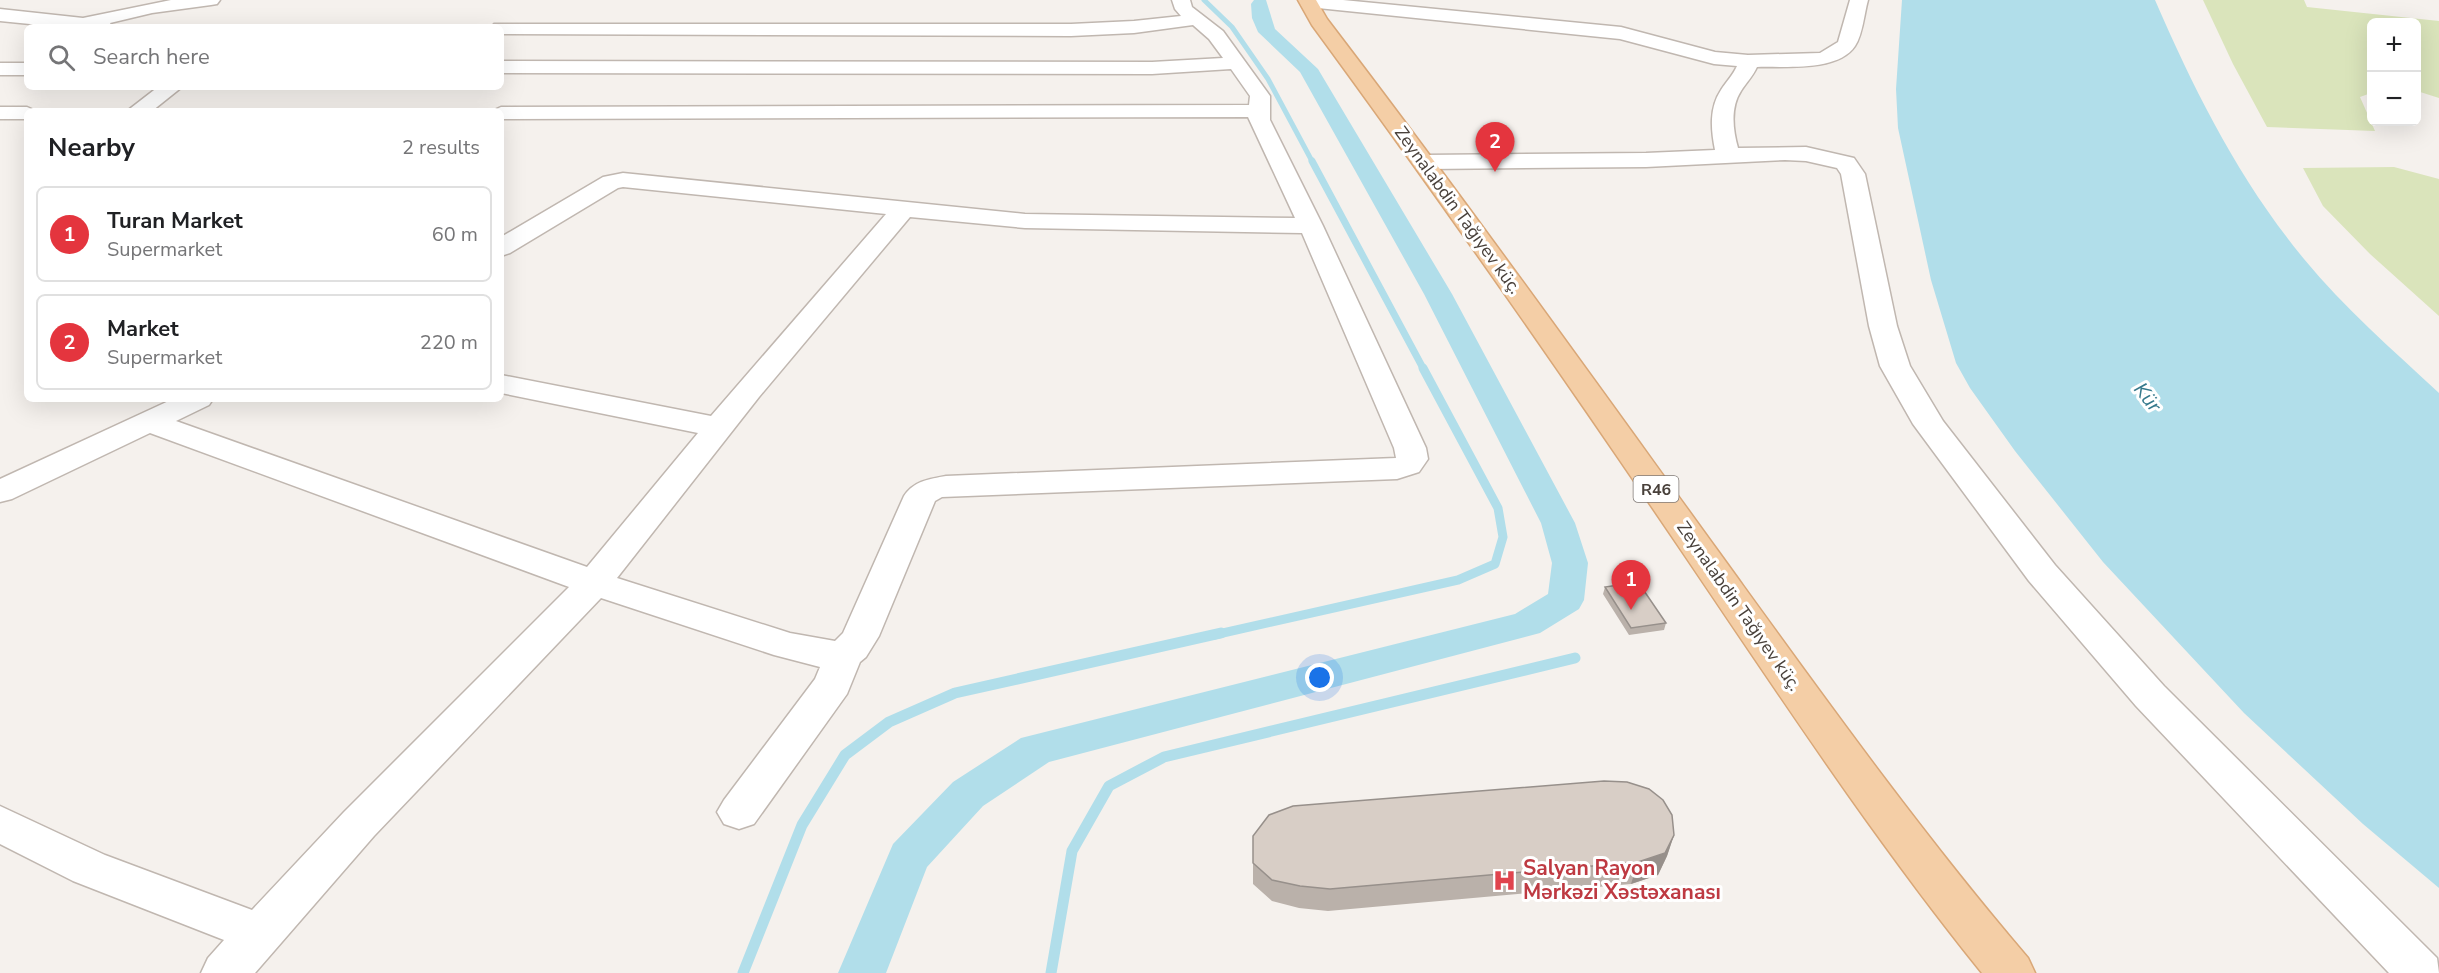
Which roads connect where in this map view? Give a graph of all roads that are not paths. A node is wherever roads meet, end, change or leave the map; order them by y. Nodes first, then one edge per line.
1 (211, 0) edge
2 (1859, 0) edge
3 (173, 2) edge
4 (1311, 8) edge
5 (1190, 10) edge
6 (0, 15) edge
7 (82, 24) joint
8 (504, 28) edge
9 (1442, 30) dead end
10 (1748, 61) junction
11 (1236, 63) junction
12 (504, 67) edge
13 (0, 69) edge
14 (24, 69) edge
15 (168, 90) edge
16 (142, 108) edge
17 (1258, 111) junction
18 (0, 113) edge
19 (24, 113) edge
20 (504, 113) edge
21 (1728, 154) junction
22 (1425, 162) junction
23 (904, 208) junction
24 (1311, 226) junction
25 (504, 246) edge
26 (504, 385) edge
27 (192, 402) edge
28 (149, 422) junction
29 (718, 428) junction
30 (0, 492) edge
31 (594, 583) junction
32 (843, 654) junction
33 (739, 812) dead end
34 (0, 824) edge
35 (261, 934) junction
36 (225, 973) edge
37 (2011, 973) edge
38 (2420, 973) edge

1 - 3 street
2 - 10 street
3 - 7 street
4 - 9 street
4 - 10 street
4 - 22 main road, Zeynalabdin Tağıyev küç. / R46
5 - 8 street
5 - 11 street
6 - 7 street
10 - 21 street
11 - 12 street
11 - 17 street
13 - 14 street
15 - 16 street
17 - 20 street
17 - 24 street
18 - 19 street
21 - 22 street
21 - 38 street
22 - 37 main road, Zeynalabdin Tağıyev küç. / R46
23 - 24 street
23 - 25 street
23 - 29 street
24 - 32 street
26 - 29 street
27 - 28 street
28 - 30 street
28 - 31 street
29 - 31 street
31 - 32 street
31 - 35 street
32 - 33 street
34 - 35 street
35 - 36 street

